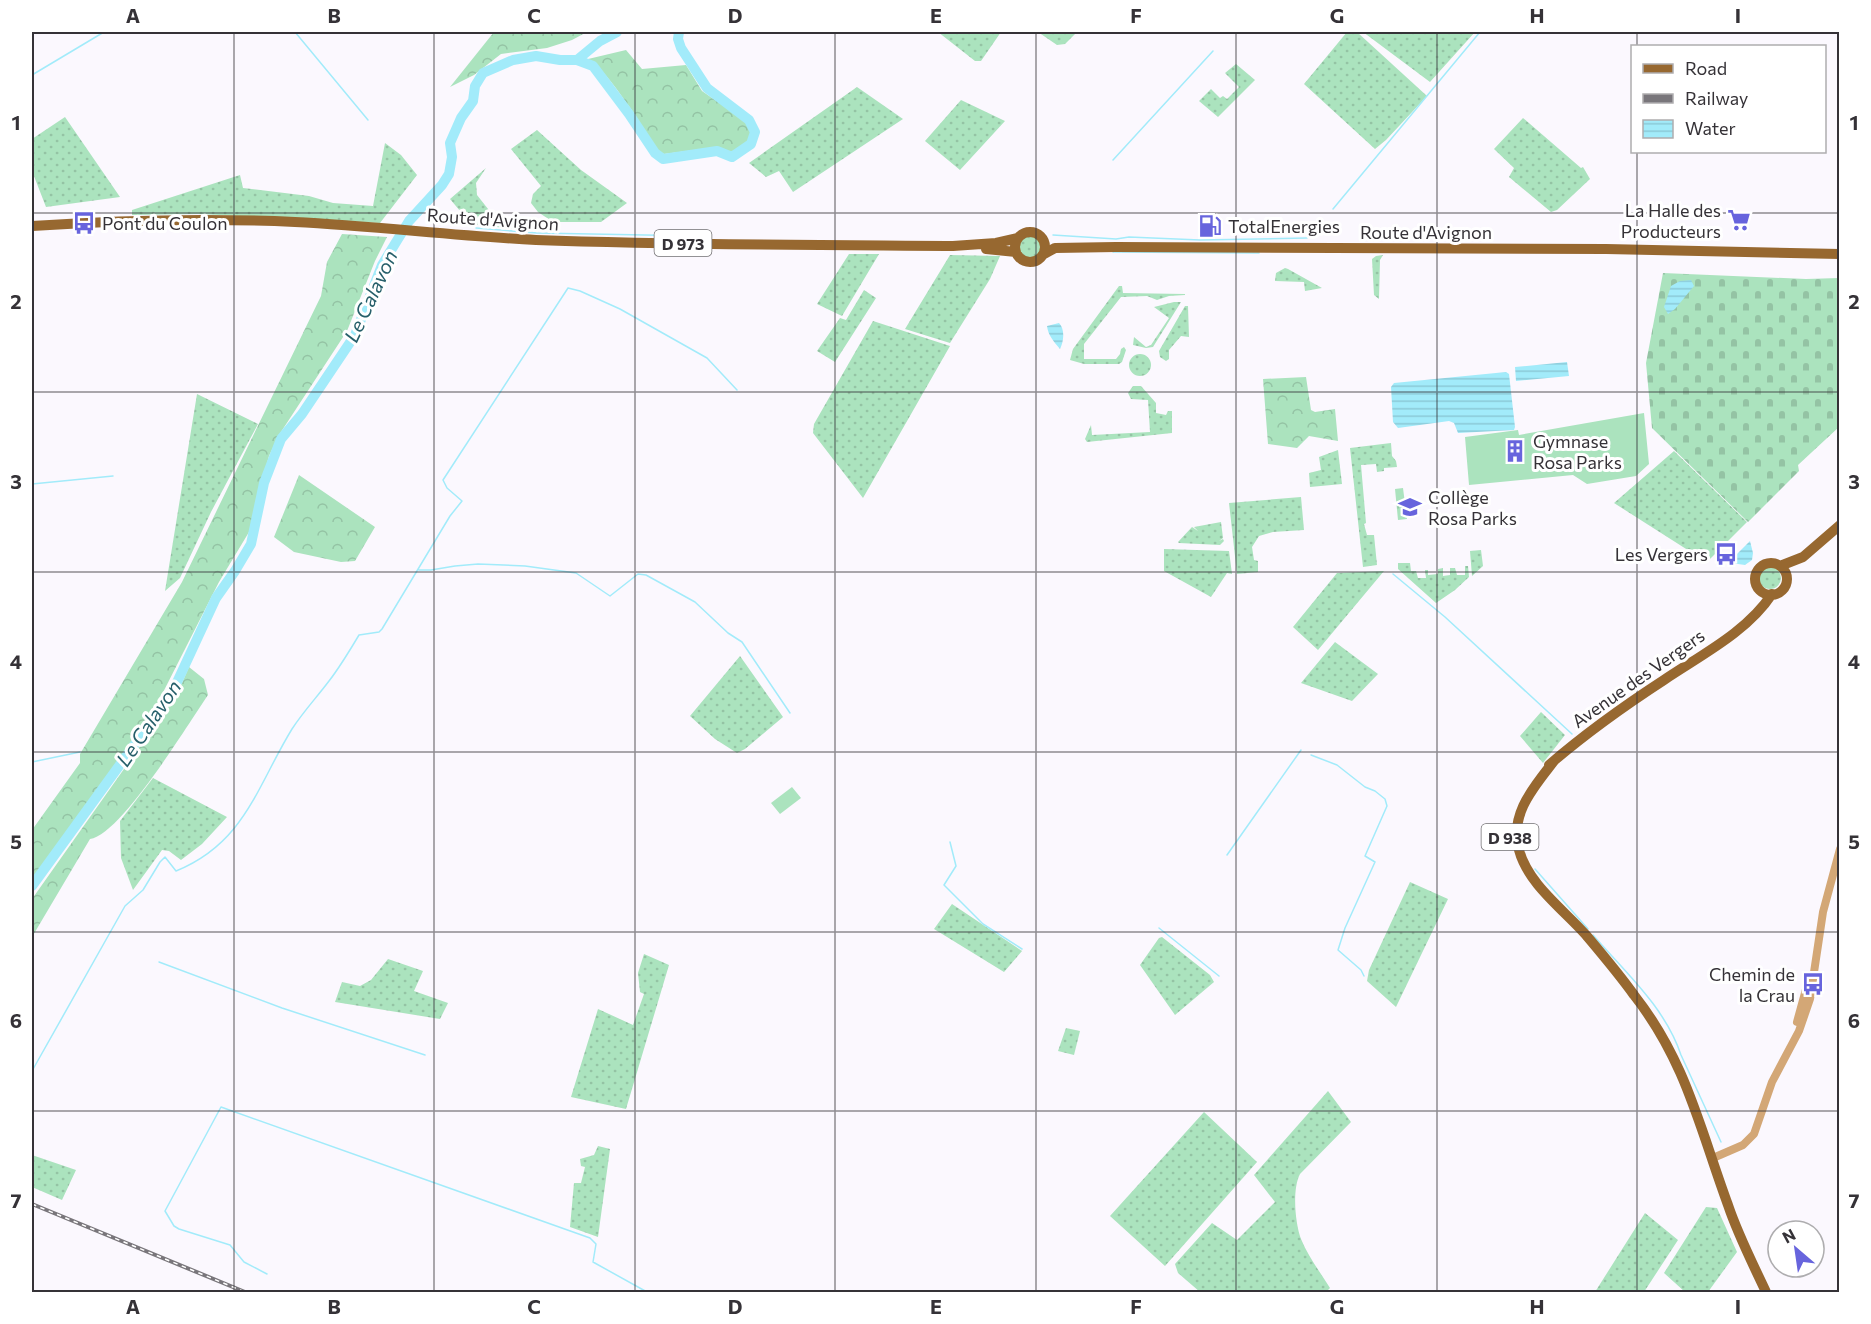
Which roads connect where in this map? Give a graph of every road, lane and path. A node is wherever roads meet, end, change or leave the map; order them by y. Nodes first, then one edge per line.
1 (32, 226) edge
2 (1018, 238) junction
3 (1043, 238) junction
4 (953, 246) junction
5 (1116, 247) junction
6 (1016, 252) junction
7 (1044, 254) junction
8 (1839, 254) edge
9 (1839, 525) edge
10 (1839, 530) edge
11 (1780, 566) junction
12 (1786, 579) junction
13 (1759, 588) junction
14 (1772, 594) junction
15 (1743, 625) junction
16 (1554, 761) junction
17 (1839, 849) edge
18 (1599, 952) junction
19 (1713, 1158) junction
20 (1766, 1293) edge

1 - 4 main road, Route d'Avignon / D 973
2 - 3 main road
2 - 4 main road, Route d'Avignon / D 973
2 - 6 main road
3 - 5 main road, Route d'Avignon
3 - 7 main road
4 - 6 main road, Route d'Avignon / D 973
5 - 7 main road, Route d'Avignon
5 - 8 main road, Route d'Avignon
6 - 7 main road
9 - 11 main road, D 938
10 - 12 main road, D 938
11 - 12 main road
11 - 13 main road, D 938
12 - 14 main road, D 938
13 - 14 main road
13 - 15 main road, Avenue des Vergers / D 938
14 - 15 main road, Avenue des Vergers / D 938
15 - 16 main road, Avenue des Vergers / D 938
16 - 18 main road, D 938
16 - 18 main road, D 938
17 - 19 street
18 - 19 main road, D 938
19 - 20 main road, D 938

